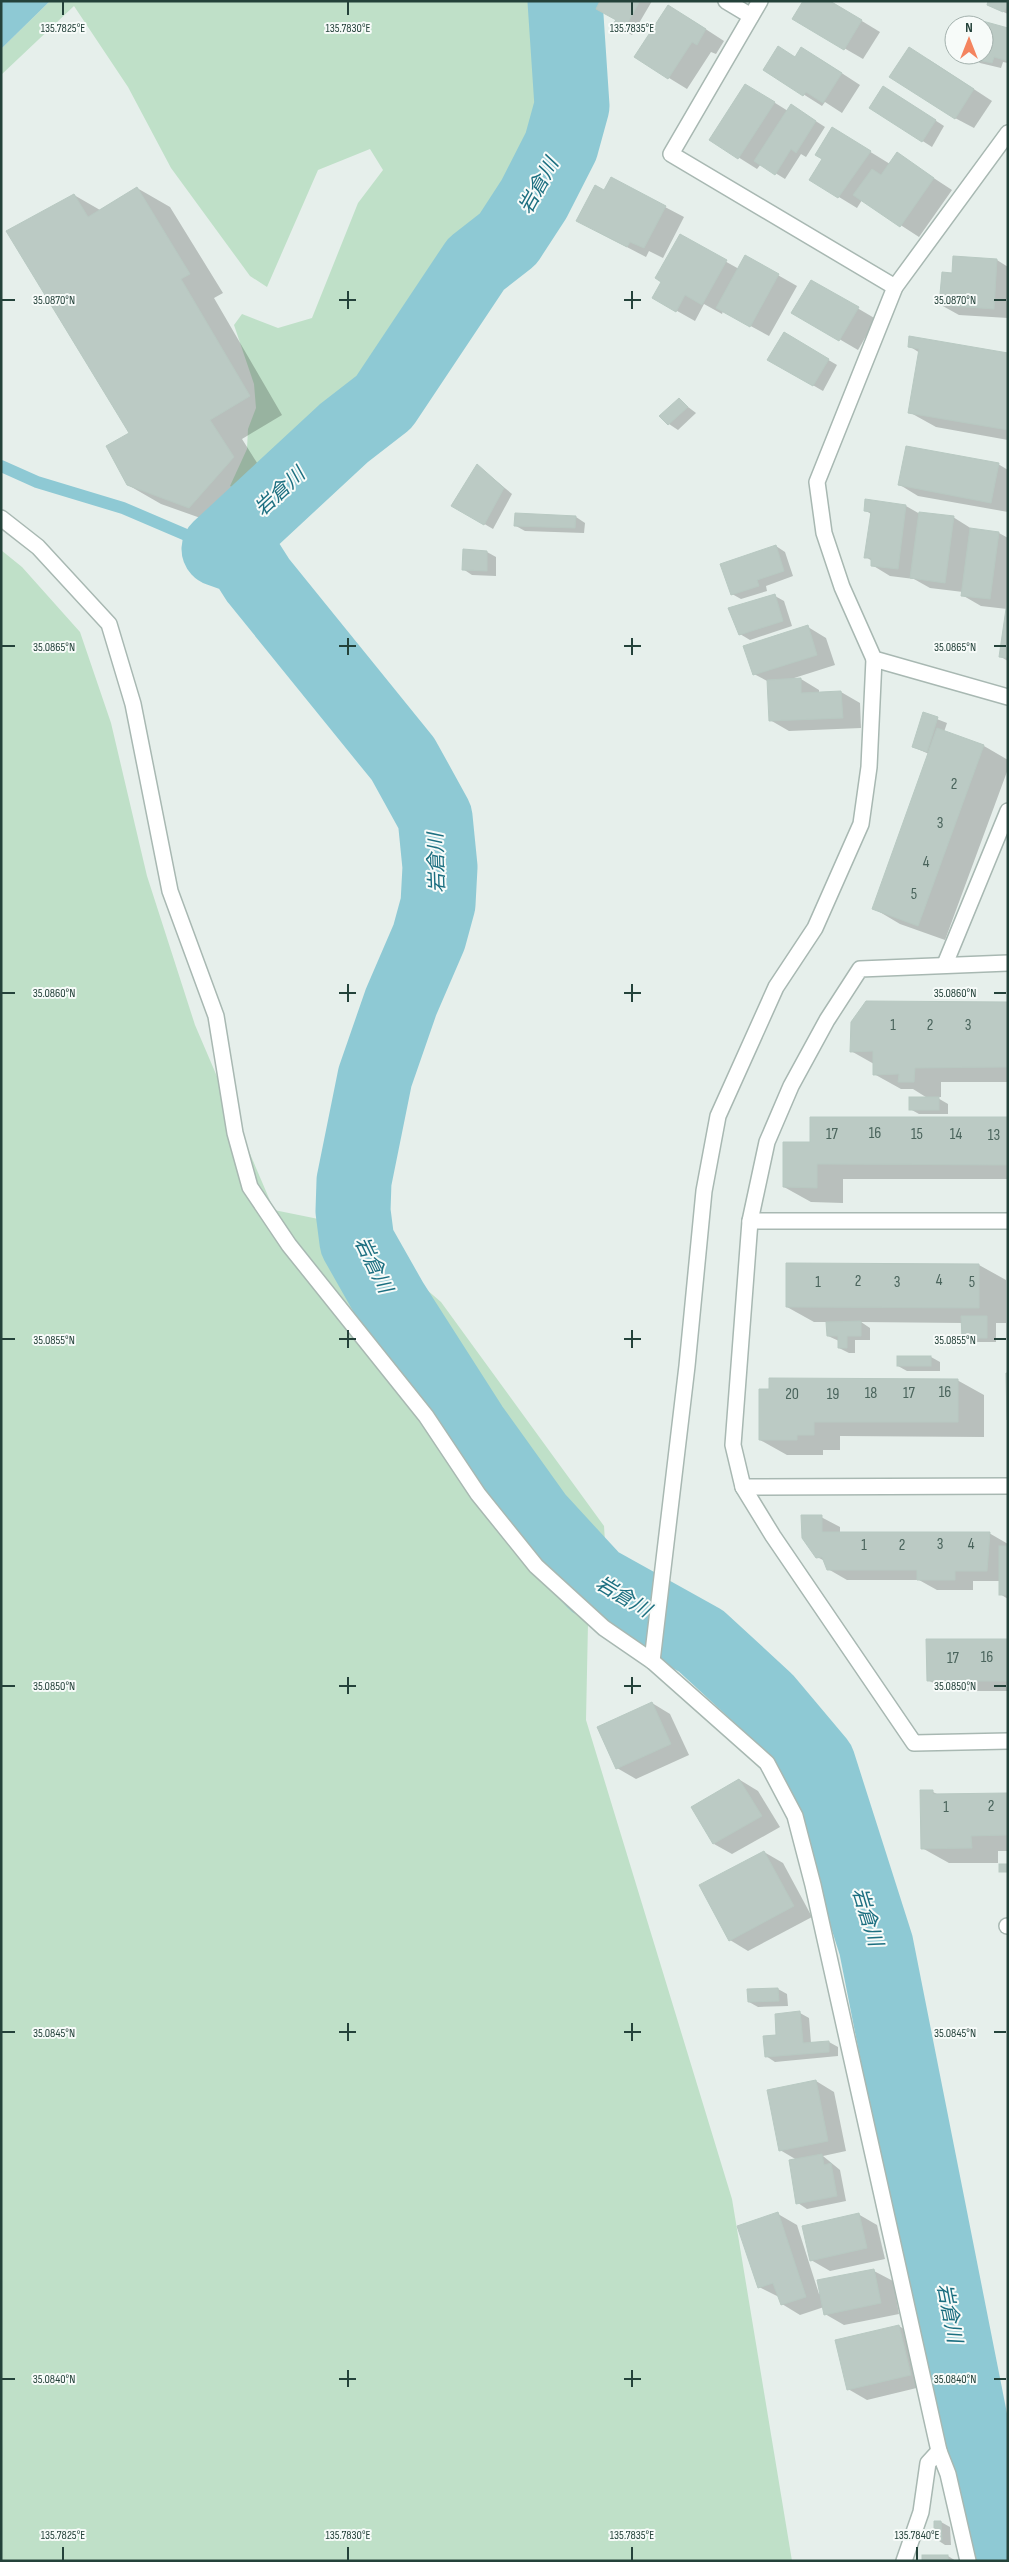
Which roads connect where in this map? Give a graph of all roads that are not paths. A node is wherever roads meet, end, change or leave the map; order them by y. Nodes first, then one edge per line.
1 (726, 1) edge
2 (760, 1) edge
3 (751, 16) junction
4 (1008, 133) edge
5 (895, 287) junction
6 (1, 518) edge
7 (874, 659) junction
8 (1008, 698) edge
9 (1008, 811) edge
10 (1008, 963) edge
11 (945, 964) junction
12 (750, 1221) junction
13 (1008, 1221) edge
14 (1008, 1486) edge
15 (744, 1487) junction
16 (652, 1661) junction
17 (1008, 1741) edge
18 (939, 2451) junction
19 (904, 2561) edge
20 (968, 2561) edge

1 - 3 street
2 - 3 street
3 - 5 street
4 - 5 street
5 - 7 street
6 - 16 street
7 - 8 street
7 - 16 street
9 - 11 street
10 - 11 street
11 - 12 street
12 - 13 street
12 - 15 street
14 - 15 street
15 - 17 street
16 - 18 street
18 - 19 street
18 - 20 street

